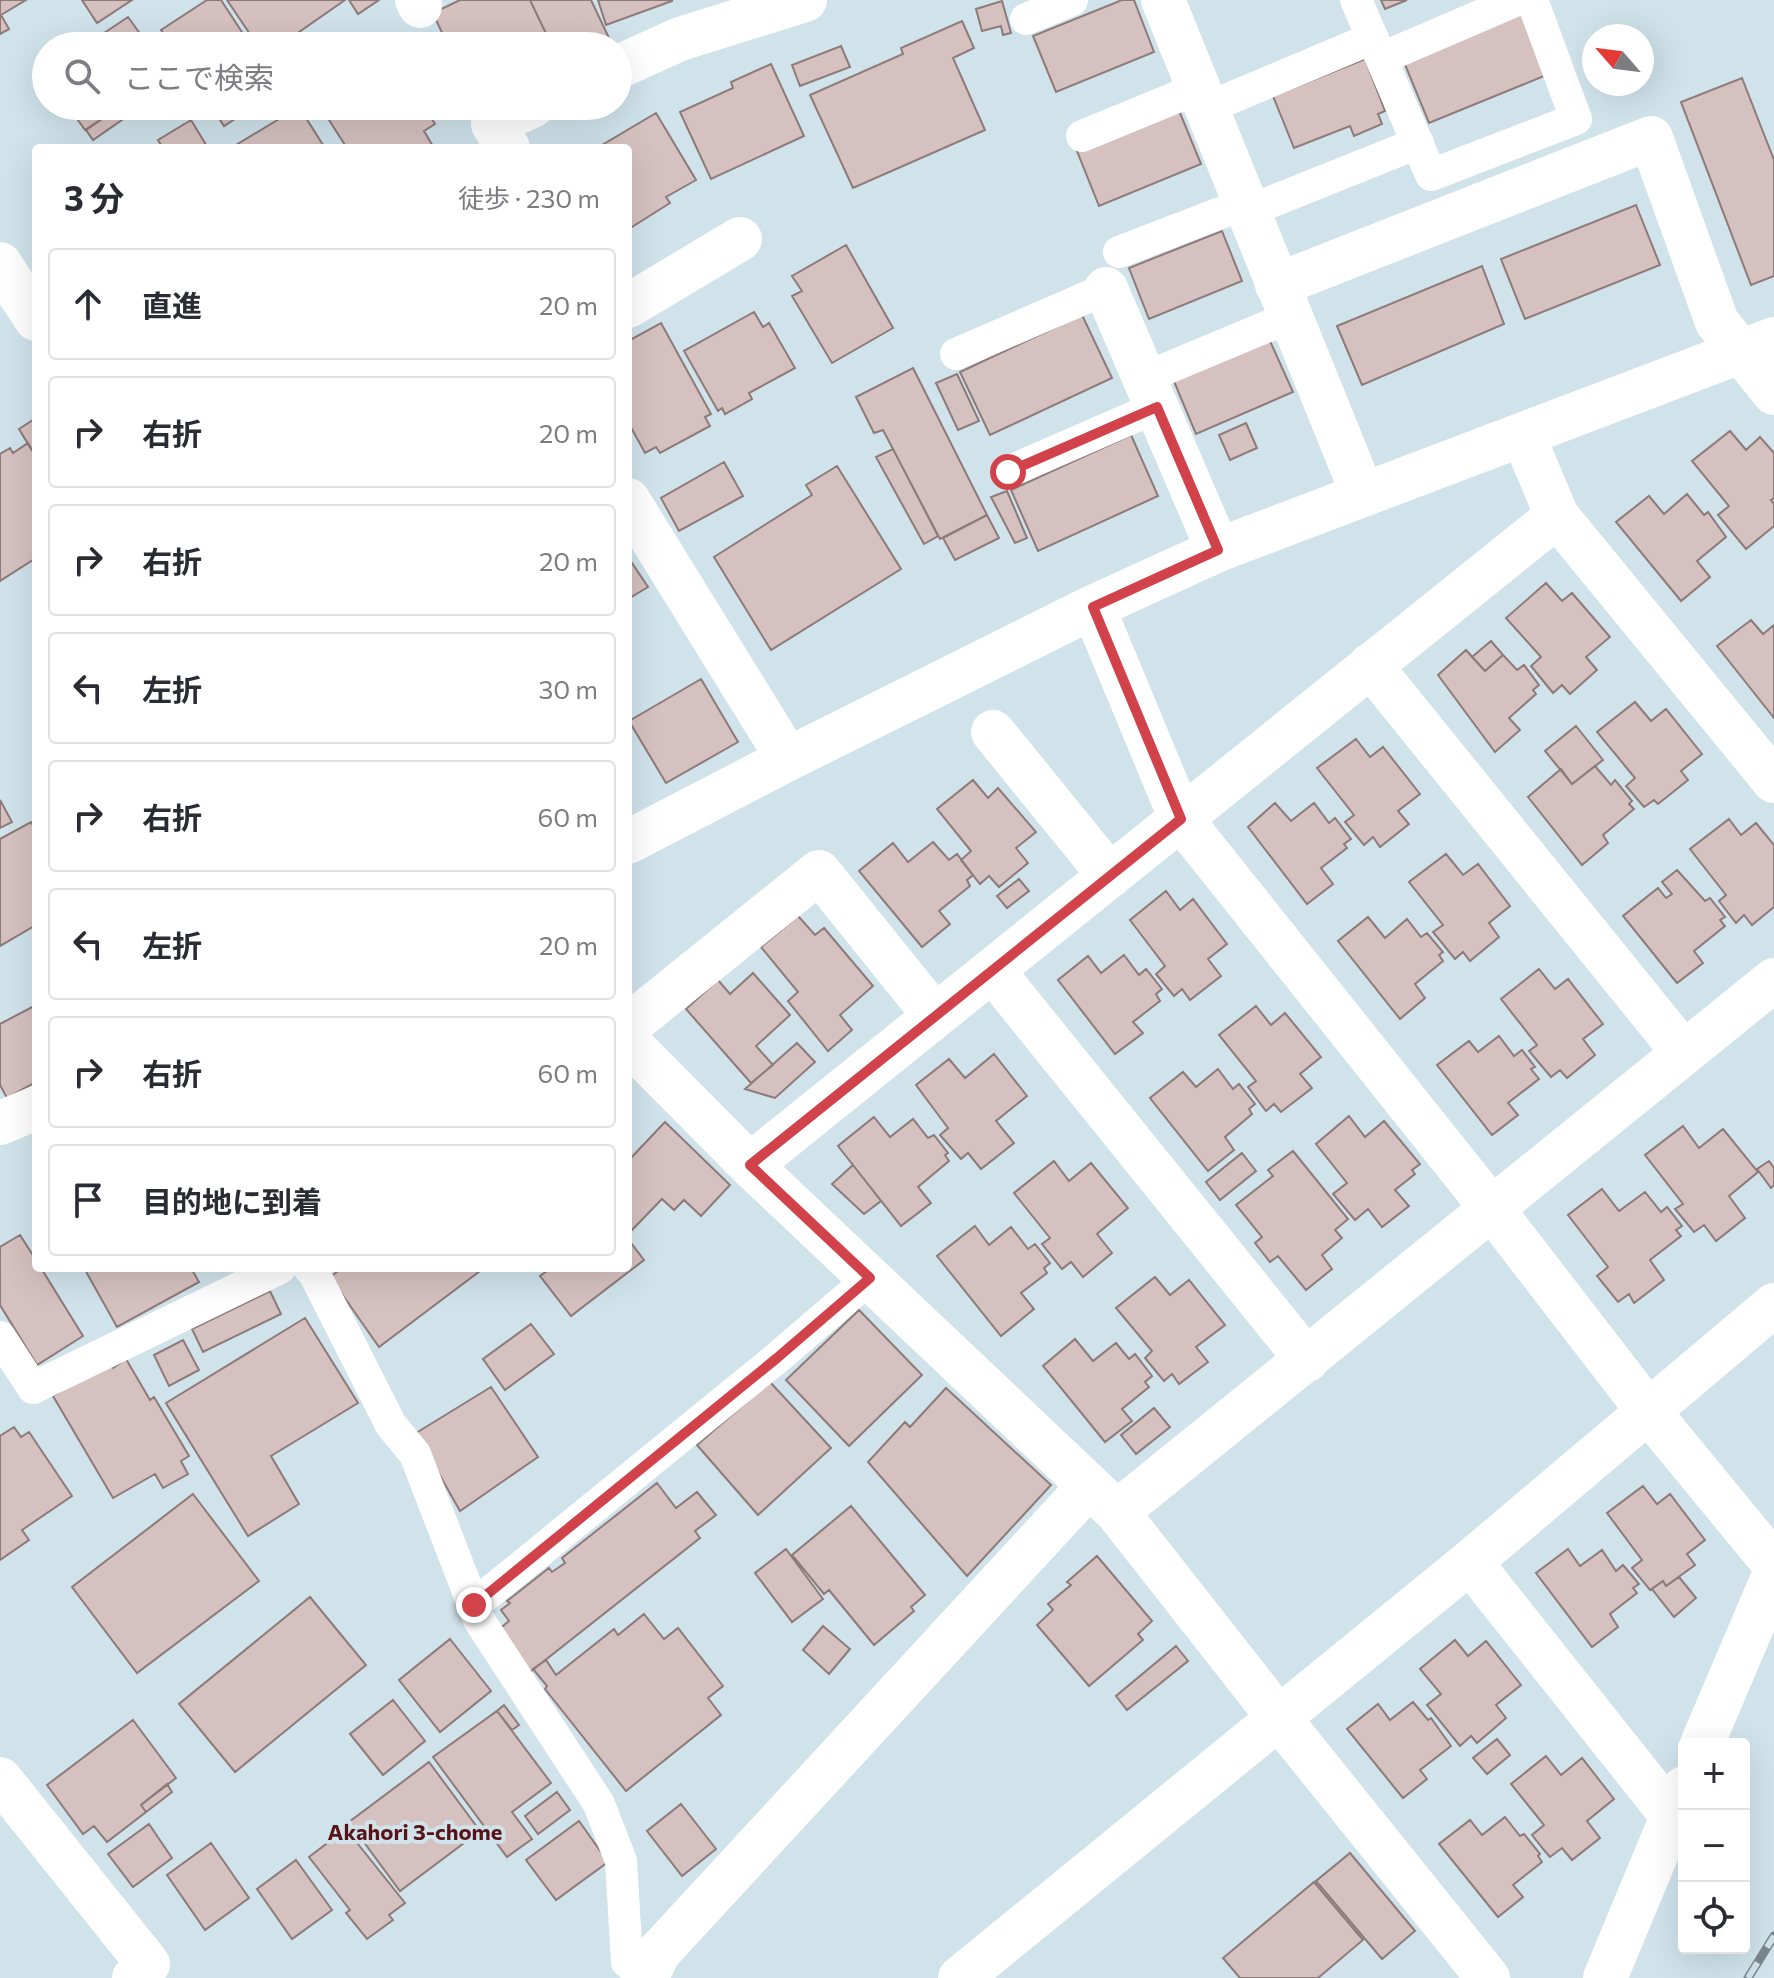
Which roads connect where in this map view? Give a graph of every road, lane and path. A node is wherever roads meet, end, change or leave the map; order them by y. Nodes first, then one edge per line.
1 (805, 0) edge
2 (1072, 0) edge
3 (1163, 0) edge
4 (1356, 0) edge
5 (1517, 0) edge
6 (1532, 0) edge
7 (1026, 19) dead end
8 (1377, 48) junction
9 (632, 61) edge
10 (1203, 98) junction
11 (502, 120) edge
12 (1082, 136) dead end
13 (1418, 143) junction
14 (506, 144) edge
15 (1246, 207) junction
16 (740, 239) dead end
17 (0, 264) edge
18 (1112, 271) junction
19 (1283, 301) junction
20 (632, 304) edge
21 (32, 313) edge
22 (1757, 346) edge
23 (956, 354) dead end
24 (1150, 392) junction
25 (1774, 393) edge
26 (1523, 435) junction
27 (1008, 472) dead end
28 (1363, 495) junction
29 (632, 506) edge
30 (1557, 516) junction
31 (1218, 550) junction
32 (1093, 607) junction
33 (1370, 665) junction
34 (993, 732) dead end
35 (788, 759) junction
36 (1774, 781) edge
37 (1181, 819) junction
38 (632, 840) edge
39 (1110, 876) junction
40 (993, 971) junction
41 (1774, 980) edge
42 (935, 1016) junction
43 (632, 1023) edge
44 (632, 1046) edge
45 (1683, 1052) junction
46 (32, 1110) edge
47 (0, 1123) edge
48 (750, 1165) junction
49 (1493, 1210) junction
50 (272, 1272) edge
51 (313, 1272) edge
52 (870, 1278) junction
53 (1774, 1305) edge
54 (0, 1337) edge
55 (1307, 1360) junction
56 (1648, 1411) junction
57 (1103, 1499) junction
58 (1470, 1562) junction
59 (1774, 1564) edge
60 (1774, 1575) edge
61 (474, 1605) junction
62 (1278, 1717) junction
63 (1705, 1738) edge
64 (0, 1779) edge
65 (1678, 1801) edge
66 (988, 1969) edge
67 (1468, 1971) edge
68 (646, 1977) edge
69 (134, 1978) edge
70 (1605, 1978) edge

1 - 9 street
2 - 7 lane
3 - 10 street
4 - 8 lane
5 - 8 lane
6 - 13 lane
8 - 10 lane
8 - 13 lane
10 - 12 lane
10 - 15 street
11 - 14 street
13 - 15 lane
15 - 18 lane
15 - 19 street
16 - 20 street
17 - 21 street
18 - 23 lane
18 - 24 street
19 - 22 street
19 - 24 lane
19 - 28 street
22 - 25 street
22 - 26 street
24 - 27 lane
24 - 31 street
26 - 28 street
26 - 30 street
28 - 31 street
29 - 35 street
30 - 33 street
30 - 36 street
31 - 32 street
32 - 35 street
32 - 37 street
33 - 37 street
33 - 45 street
34 - 39 street
35 - 38 street
37 - 39 street
37 - 49 street
39 - 40 street
40 - 42 street
40 - 55 street
41 - 45 street
42 - 43 street
42 - 48 street
44 - 48 street
45 - 49 street
46 - 47 street
48 - 52 street
49 - 55 street
49 - 56 street
50 - 54 lane
51 - 61 lane
52 - 57 street
52 - 61 lane
53 - 56 street
55 - 57 street
56 - 58 street
56 - 59 street
57 - 62 street
57 - 68 street
58 - 62 street
58 - 65 street
60 - 63 street
61 - 68 lane
62 - 66 street
62 - 67 street
64 - 69 street
65 - 70 street

